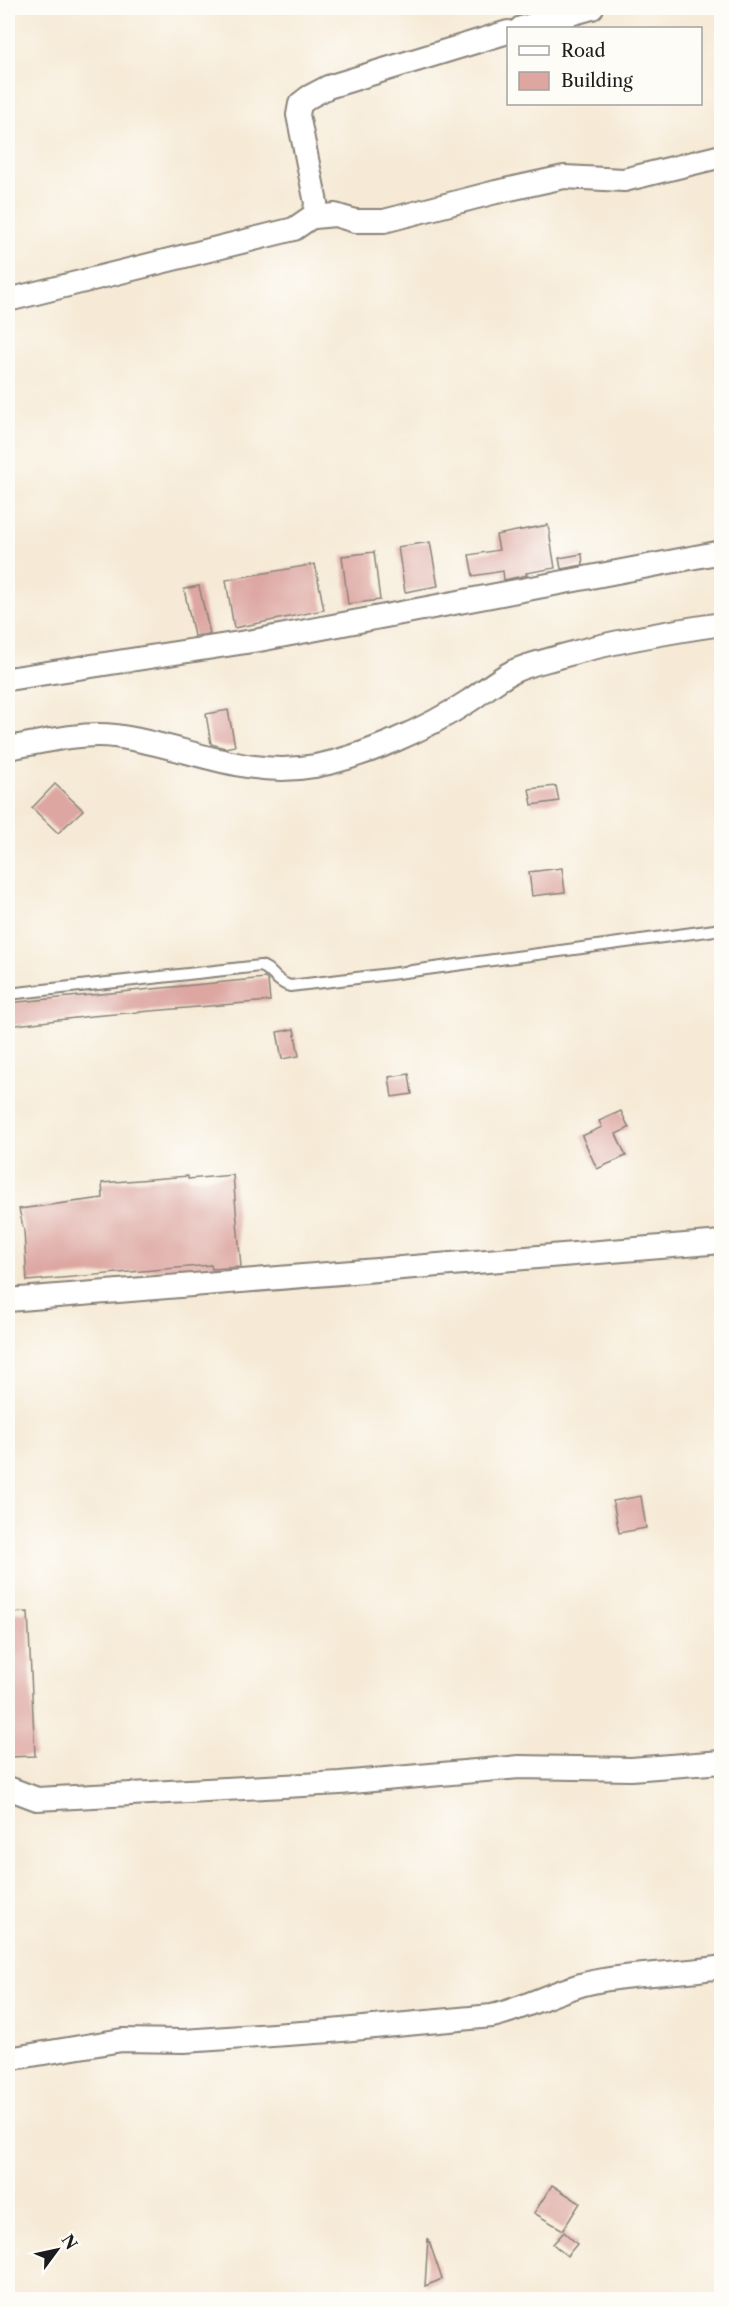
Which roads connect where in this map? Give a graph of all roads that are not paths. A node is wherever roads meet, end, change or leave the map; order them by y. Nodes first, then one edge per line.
1 (592, 8) edge
2 (524, 27) edge
3 (507, 32) edge
4 (722, 156) edge
5 (314, 217) junction
6 (8, 300) edge
7 (722, 552) edge
8 (722, 624) edge
9 (8, 679) edge
10 (8, 748) edge
11 (722, 929) edge
12 (8, 994) edge
13 (722, 1242) edge
14 (8, 1300) edge
15 (722, 1762) edge
16 (8, 1788) edge
17 (722, 1967) edge
18 (8, 2060) edge

1 - 2 street
3 - 5 street
4 - 5 street
5 - 6 street
7 - 9 street
8 - 10 street
11 - 12 lane
13 - 14 street
15 - 16 street
17 - 18 street

